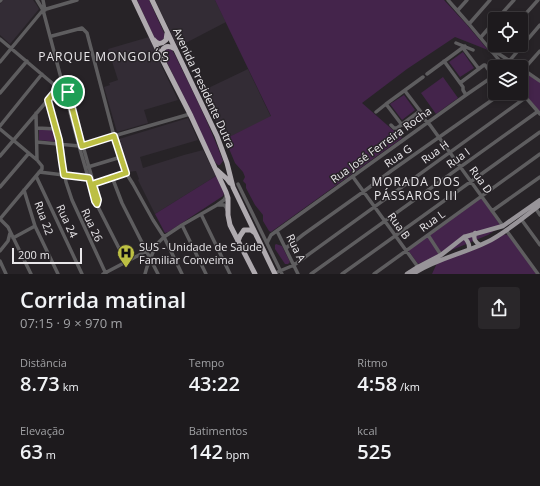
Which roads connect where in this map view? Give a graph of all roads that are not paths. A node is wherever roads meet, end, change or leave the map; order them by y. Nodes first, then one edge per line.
1 (37, 0) edge
2 (43, 0) edge
3 (77, 0) edge
4 (134, 0) edge
5 (152, 0) edge
6 (448, 0) edge
7 (467, 0) edge
8 (490, 0) edge
9 (514, 0) edge
10 (538, 0) edge
11 (44, 10) junction
12 (458, 10) junction
13 (503, 12) edge
14 (527, 12) edge
15 (469, 24) junction
16 (540, 25) edge
17 (488, 29) edge
18 (166, 30) junction
19 (52, 36) junction
20 (481, 37) junction
21 (152, 38) junction
22 (0, 39) edge
23 (456, 43) dead end
24 (488, 45) edge
25 (464, 47) junction
26 (11, 48) junction
27 (176, 50) junction
28 (473, 50) dead end
29 (540, 51) edge
30 (495, 52) edge
31 (162, 58) junction
32 (508, 60) joint
33 (27, 61) junction
34 (444, 61) junction
35 (0, 62) edge
36 (528, 62) edge
37 (479, 69) junction
38 (488, 69) edge
39 (528, 72) edge
40 (42, 74) junction
41 (427, 74) dead end
42 (423, 77) dead end
43 (488, 79) edge
44 (539, 79) edge
45 (460, 83) junction
46 (58, 88) junction
47 (405, 90) junction
48 (66, 92) junction
49 (0, 93) edge
50 (467, 94) junction
51 (48, 100) junction
52 (492, 100) edge
53 (522, 100) edge
54 (527, 100) edge
55 (386, 104) junction
56 (420, 111) junction
57 (376, 112) dead end
58 (36, 113) junction
59 (539, 113) edge
60 (190, 114) junction
61 (429, 123) junction
62 (391, 124) dead end
63 (402, 125) junction
64 (0, 127) edge
65 (37, 128) junction
66 (57, 129) junction
67 (540, 132) edge
68 (114, 136) junction
69 (439, 137) junction
70 (13, 140) junction
71 (37, 142) junction
72 (60, 145) junction
73 (81, 146) junction
74 (450, 152) junction
75 (29, 153) junction
76 (540, 154) edge
77 (0, 156) edge
78 (121, 157) junction
79 (226, 158) junction
80 (37, 160) junction
81 (214, 166) junction
82 (88, 167) junction
83 (460, 167) junction
84 (40, 170) junction
85 (126, 173) junction
86 (64, 175) junction
87 (36, 176) junction
88 (112, 177) junction
89 (353, 177) junction
90 (540, 177) edge
91 (89, 178) junction
92 (471, 182) junction
93 (93, 184) junction
94 (235, 186) junction
95 (0, 187) edge
96 (24, 190) junction
97 (364, 192) junction
98 (227, 194) junction
99 (482, 196) junction
100 (540, 200) edge
101 (97, 204) junction
102 (217, 205) junction
103 (540, 205) edge
104 (374, 207) junction
105 (536, 209) junction
106 (492, 211) junction
107 (201, 214) junction
108 (228, 215) junction
109 (540, 215) edge
110 (0, 219) edge
111 (521, 219) junction
112 (385, 222) junction
113 (182, 225) junction
114 (35, 226) junction
115 (504, 228) junction
116 (278, 231) junction
117 (10, 233) junction
118 (475, 233) junction
119 (256, 234) junction
120 (263, 235) junction
121 (271, 235) junction
122 (428, 235) junction
123 (395, 236) junction
124 (164, 237) junction
125 (464, 237) junction
126 (12, 238) junction
127 (238, 241) junction
128 (267, 243) junction
129 (157, 244) junction
130 (480, 245) junction
131 (540, 245) edge
132 (286, 248) junction
133 (469, 249) junction
134 (0, 251) edge
135 (147, 251) junction
136 (406, 251) junction
137 (441, 255) junction
138 (150, 259) junction
139 (0, 261) edge
140 (126, 262) junction
141 (294, 264) junction
142 (418, 266) junction
143 (282, 272) edge
144 (6, 274) edge
145 (31, 274) edge
146 (58, 274) edge
147 (80, 274) edge
148 (105, 274) edge
149 (145, 274) edge
150 (158, 274) edge
151 (182, 274) edge
152 (206, 274) edge
153 (230, 274) edge
154 (255, 274) edge
155 (275, 274) edge
156 (298, 274) edge
157 (311, 274) edge
158 (342, 274) edge
159 (374, 274) edge
160 (407, 274) edge
161 (413, 274) edge
162 (538, 274) edge

1 - 11 street
2 - 11 street
3 - 11 street
4 - 21 highway, Avenida Presidente Dutra
5 - 18 highway, Avenida Presidente Dutra
6 - 12 street
7 - 12 street
8 - 15 street
9 - 13 street
10 - 14 street
11 - 19 street
11 - 26 street
11 - 48 street
12 - 15 street
15 - 20 street
16 - 32 street
17 - 20 street
18 - 21 highway
18 - 27 highway, Avenida Presidente Dutra
19 - 48 street
19 - 68 street
20 - 24 street
21 - 31 highway, Avenida Presidente Dutra
22 - 26 street
23 - 25 street
25 - 28 street
25 - 34 street
25 - 37 street
26 - 33 street
26 - 35 street
27 - 31 highway
27 - 79 highway, Avenida Presidente Dutra
29 - 36 street
30 - 32 street
31 - 60 highway, Avenida Presidente Dutra
33 - 40 street
33 - 49 street
34 - 41 street
34 - 45 street
37 - 38 street
37 - 45 street
39 - 44 street
40 - 46 street
40 - 64 street
42 - 47 street
43 - 50 street, Rua José Ferreira Rocha
45 - 50 street
46 - 48 street
46 - 51 street
47 - 55 street
47 - 56 street, Rua D
48 - 73 street
50 - 61 street, Rua José Ferreira Rocha
51 - 58 street
51 - 66 street, Rua 26
52 - 69 street, Rua G
53 - 74 street, Rua H
54 - 59 street
55 - 57 street
55 - 63 street
56 - 61 street, Rua D
56 - 63 street
58 - 65 street
58 - 70 street
59 - 83 street, Rua I
60 - 68 street
60 - 81 highway, Avenida Presidente Dutra
61 - 69 street, Rua D
61 - 89 street, Rua José Ferreira Rocha
62 - 63 street
64 - 70 street
65 - 66 street
65 - 71 street
66 - 72 street, Rua 26
67 - 92 street
68 - 73 street
68 - 78 street
69 - 74 street, Rua D
69 - 97 street, Rua G
70 - 75 street
70 - 77 street
71 - 72 street
71 - 80 street
72 - 73 street
72 - 86 street, Rua 26
73 - 82 street
73 - 91 street
74 - 83 street, Rua D
74 - 104 street, Rua H
75 - 80 street
75 - 95 street
76 - 99 street, Rua L
78 - 82 street
78 - 85 street
79 - 81 highway
79 - 94 highway, Avenida Presidente Dutra
80 - 84 street
81 - 94 highway, Avenida Presidente Dutra
81 - 98 highway
82 - 93 street
83 - 92 street, Rua D
83 - 112 street, Rua I
84 - 86 street
84 - 87 street
85 - 88 street
85 - 124 street
86 - 91 street
86 - 148 street, Rua 26
87 - 96 street
87 - 147 street, Rua 24
88 - 93 street
88 - 135 street
89 - 97 street, Rua B
89 - 116 street, Rua José Ferreira Rocha
90 - 106 street
91 - 101 street
92 - 99 street, Rua D
92 - 123 street
93 - 101 street
94 - 119 highway, Avenida Presidente Dutra
94 - 120 street
96 - 110 street
96 - 114 street, Rua 22
97 - 104 street, Rua B
97 - 132 street, Rua G
98 - 102 street
98 - 108 highway
99 - 106 street, Rua D
99 - 122 street, Rua L
100 - 115 main road
101 - 140 street
102 - 107 street
102 - 108 street
103 - 105 main road
104 - 112 street, Rua B
104 - 141 street, Rua H
105 - 109 street
105 - 111 main road
106 - 115 street, Rua D
107 - 113 street
107 - 153 street
108 - 127 highway
110 - 117 street
111 - 115 main road
111 - 131 street
112 - 123 street, Rua B
112 - 157 street, Rua I
113 - 124 street
113 - 152 street
114 - 126 street
114 - 146 street, Rua 22
115 - 118 main road
115 - 130 main road
115 - 162 street, Rua D
116 - 121 street, Rua José Ferreira Rocha
116 - 132 street, Rua A
117 - 126 street
117 - 134 street
118 - 125 main road
118 - 130 main road
119 - 127 highway
119 - 155 highway, Avenida Presidente Dutra
120 - 121 street
120 - 128 street
121 - 128 street
122 - 136 street, Rua L
122 - 137 street
123 - 136 street, Rua B
123 - 158 street
124 - 129 street
124 - 151 street
125 - 133 main road
125 - 137 main road
126 - 145 street
127 - 154 highway
128 - 143 street
129 - 135 street
129 - 138 street
130 - 133 main road
132 - 141 street, Rua A
133 - 161 main road
135 - 138 street
135 - 140 street
136 - 142 street, Rua B
136 - 159 street, Rua L
137 - 142 main road
138 - 149 street
138 - 150 street
139 - 144 street
140 - 148 street
141 - 143 street, Rua H
141 - 156 street, Rua A
142 - 160 main road
143 - 155 street, Rua H

